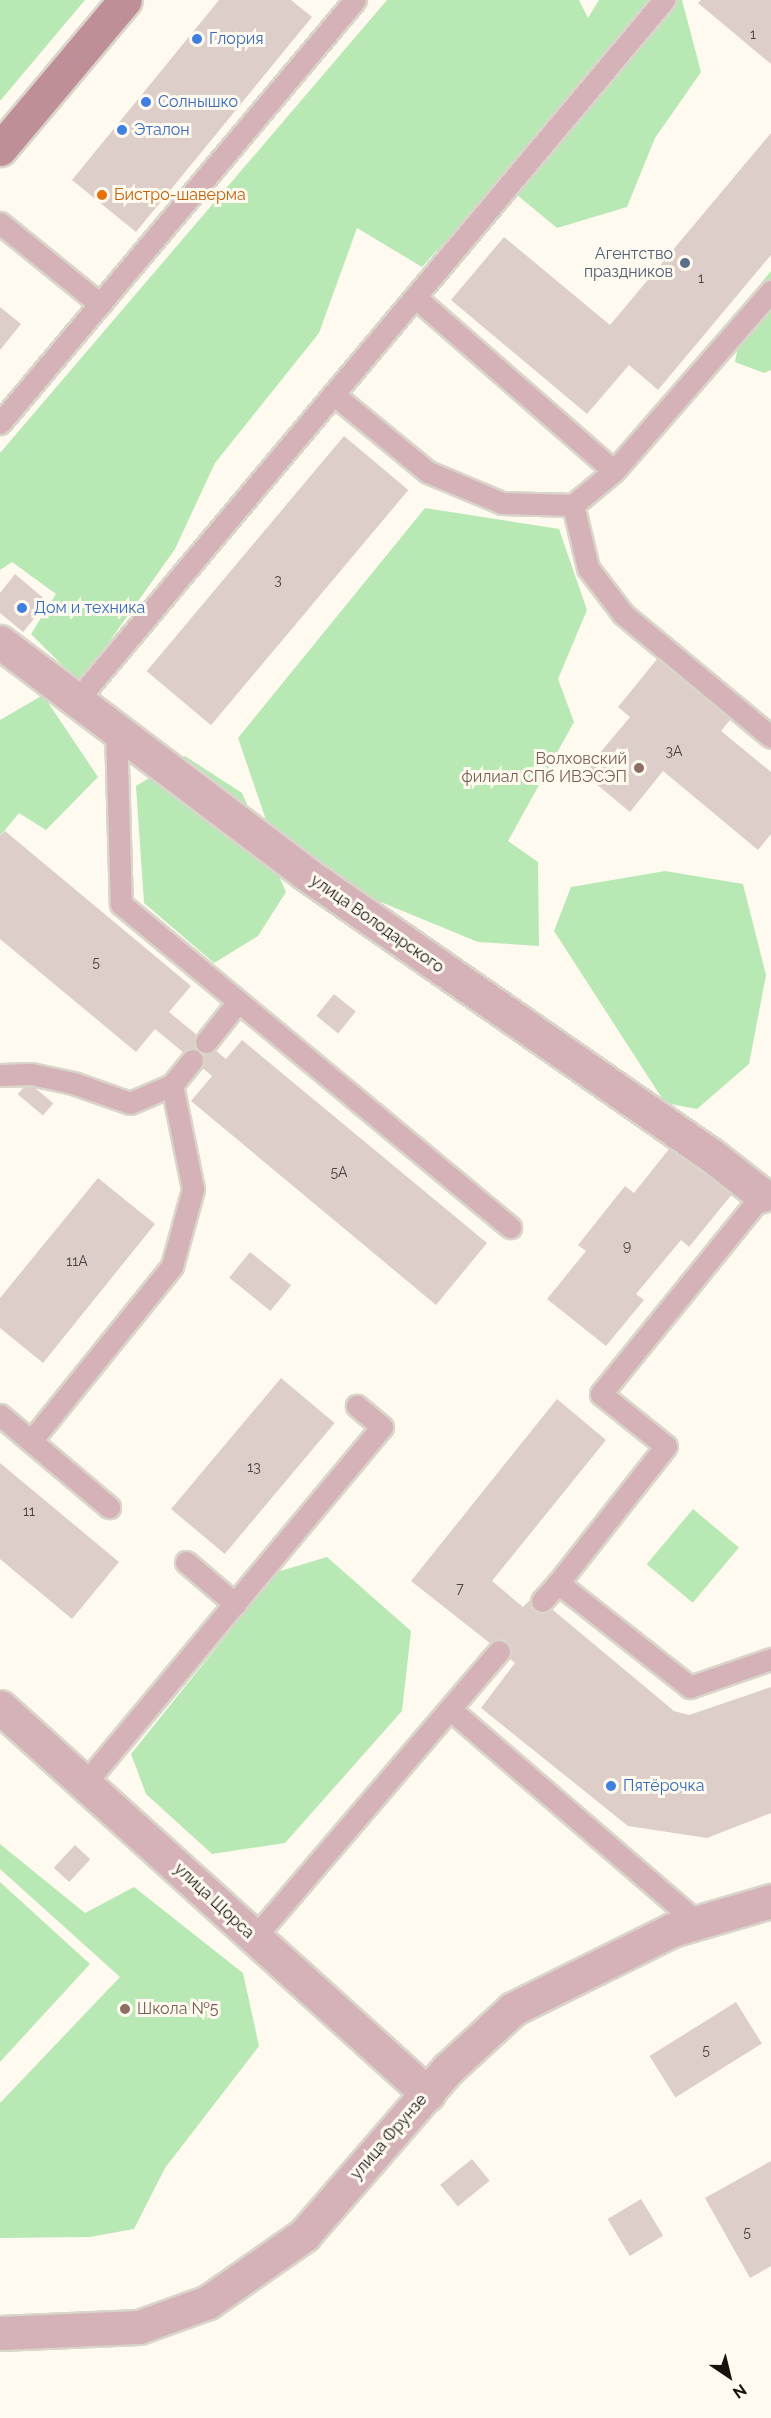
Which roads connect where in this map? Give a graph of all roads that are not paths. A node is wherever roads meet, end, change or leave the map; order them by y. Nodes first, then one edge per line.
1 (125, 0) edge
2 (355, 0) edge
3 (664, 0) edge
4 (0, 149) edge
5 (0, 223) edge
6 (771, 291) edge
7 (414, 297) junction
8 (100, 304) junction
9 (333, 394) junction
10 (0, 423) edge
11 (614, 471) junction
12 (573, 505) junction
13 (0, 642) edge
14 (77, 700) junction
15 (116, 730) junction
16 (771, 737) edge
17 (237, 1003) junction
18 (206, 1042) dead end
19 (192, 1060) dead end
20 (0, 1075) edge
21 (172, 1085) junction
22 (767, 1196) edge
23 (510, 1227) dead end
24 (357, 1406) dead end
25 (0, 1415) edge
26 (31, 1441) junction
27 (109, 1507) dead end
28 (186, 1562) dead end
29 (558, 1583) junction
30 (542, 1601) dead end
31 (235, 1604) junction
32 (499, 1651) dead end
33 (771, 1659) edge
34 (0, 1707) edge
35 (450, 1709) junction
36 (86, 1782) junction
37 (771, 1901) edge
38 (698, 1923) junction
39 (254, 1938) junction
40 (428, 2094) junction
41 (0, 2333) edge

1 - 4 main road
2 - 8 lane
3 - 7 lane
5 - 8 lane
6 - 11 lane
7 - 9 lane
7 - 11 lane
8 - 10 lane
9 - 12 lane
9 - 14 lane
11 - 12 lane
12 - 16 lane
13 - 14 street, улица Володарского
14 - 15 street, улица Володарского
15 - 17 lane
15 - 22 street, улица Володарского
17 - 18 lane
17 - 23 lane
19 - 21 lane
20 - 21 lane
21 - 26 lane
22 - 29 lane
24 - 31 lane
25 - 26 lane
26 - 27 lane
28 - 31 lane
29 - 30 lane
29 - 33 lane
31 - 36 lane
32 - 35 lane
34 - 36 street, улица Щорса
35 - 38 lane
35 - 39 lane
36 - 39 street, улица Щорса
37 - 38 street, улица Фрунзе
38 - 40 street, улица Фрунзе
39 - 40 street, улица Щорса
40 - 41 street, улица Фрунзе

